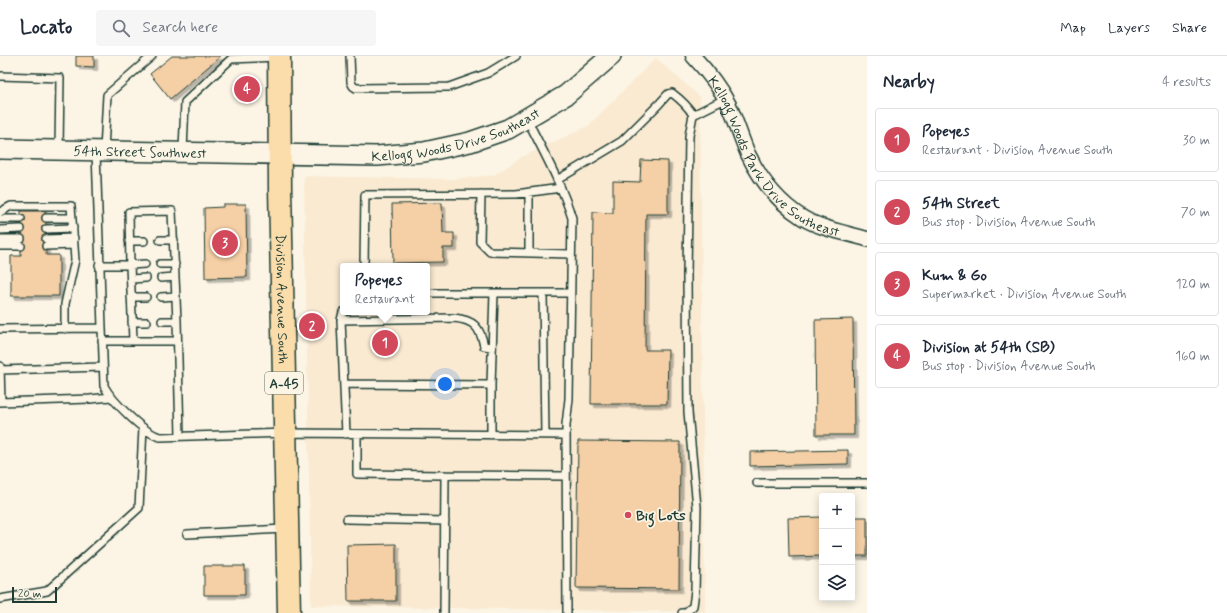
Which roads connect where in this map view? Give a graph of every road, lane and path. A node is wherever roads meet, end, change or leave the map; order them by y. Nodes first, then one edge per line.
1 (152, 56) edge
2 (279, 56) edge
3 (350, 56) edge
4 (516, 56) edge
5 (611, 56) edge
6 (693, 56) edge
7 (0, 76) edge
8 (725, 99) junction
9 (692, 115) junction
10 (527, 118) junction
11 (0, 149) edge
12 (59, 151) junction
13 (100, 152) junction
14 (183, 153) junction
15 (280, 154) junction
16 (557, 180) junction
17 (561, 188) junction
18 (529, 192) junction
19 (481, 194) junction
20 (0, 212) edge
21 (46, 218) dead end
22 (72, 218) junction
23 (0, 219) edge
24 (21, 219) dead end
25 (73, 228) junction
26 (21, 229) dead end
27 (46, 229) dead end
28 (0, 230) edge
29 (0, 239) edge
30 (867, 239) edge
31 (160, 240) dead end
32 (174, 240) junction
33 (129, 241) junction
34 (144, 241) dead end
35 (46, 242) dead end
36 (74, 242) junction
37 (0, 246) edge
38 (528, 254) junction
39 (571, 254) junction
40 (364, 263) edge
41 (145, 264) dead end
42 (160, 264) dead end
43 (175, 264) junction
44 (99, 265) junction
45 (130, 265) junction
46 (175, 277) junction
47 (146, 278) dead end
48 (161, 278) dead end
49 (130, 279) junction
50 (430, 293) edge
51 (494, 293) junction
52 (543, 293) junction
53 (570, 293) junction
54 (176, 296) junction
55 (131, 297) junction
56 (146, 297) dead end
57 (161, 297) dead end
58 (342, 315) edge
59 (341, 320) junction
60 (162, 321) dead end
61 (177, 321) junction
62 (132, 322) junction
63 (147, 322) dead end
64 (65, 328) junction
65 (101, 328) junction
66 (0, 329) edge
67 (102, 341) junction
68 (132, 341) junction
69 (177, 341) junction
70 (492, 347) junction
71 (0, 366) edge
72 (103, 367) junction
73 (0, 370) edge
74 (344, 384) junction
75 (491, 385) junction
76 (111, 397) junction
77 (0, 402) edge
78 (143, 428) junction
79 (285, 433) junction
80 (346, 434) junction
81 (357, 434) junction
82 (491, 435) junction
83 (545, 435) junction
84 (566, 435) junction
85 (180, 436) junction
86 (445, 475) junction
87 (566, 476) junction
88 (757, 483) dead end
89 (867, 483) edge
90 (347, 519) dead end
91 (444, 520) junction
92 (288, 529) junction
93 (187, 534) dead end
94 (0, 599) edge
95 (289, 613) edge
96 (444, 613) edge
97 (567, 613) edge
98 (682, 613) edge

1 - 13 lane
2 - 14 lane
2 - 15 main road, Division Avenue South / A-45
3 - 4 lane
5 - 10 main road, Kellogg Woods Drive Southeast
6 - 8 street, Kellogg Woods Park Drive Southeast
7 - 12 lane
8 - 9 lane
8 - 30 street, Kellogg Woods Park Drive Southeast
9 - 16 lane
9 - 98 lane
10 - 15 main road, Kellogg Woods Drive Southeast
10 - 16 lane
11 - 12 main road, 54th Street Southwest
12 - 13 main road, 54th Street Southwest
13 - 14 main road, 54th Street Southwest
13 - 44 lane
14 - 15 main road, 54th Street Southwest
15 - 79 main road, Division Avenue South / A-45
16 - 17 lane
17 - 18 lane
17 - 39 lane
18 - 19 lane
18 - 38 lane
19 - 38 lane
19 - 40 lane
20 - 22 lane
21 - 22 lane
22 - 25 lane
23 - 24 lane
25 - 27 lane
25 - 36 lane
26 - 28 lane
29 - 37 lane
31 - 32 lane
32 - 33 lane
32 - 43 lane
33 - 34 lane
33 - 45 lane
35 - 36 lane
36 - 64 lane
38 - 39 lane
39 - 53 lane
41 - 45 lane
42 - 43 lane
43 - 46 lane
44 - 45 lane
44 - 65 lane
45 - 49 lane
46 - 48 lane
46 - 54 lane
47 - 49 lane
49 - 55 lane
50 - 51 lane
51 - 52 lane
51 - 70 lane
52 - 53 lane
52 - 83 lane
53 - 84 lane
54 - 57 lane
54 - 61 lane
55 - 56 lane
55 - 62 lane
58 - 59 lane
59 - 70 lane
59 - 74 lane
60 - 61 lane
61 - 69 lane
62 - 63 lane
62 - 68 lane
64 - 65 lane
64 - 66 lane
65 - 67 lane
67 - 68 lane
67 - 72 lane
68 - 69 lane
69 - 85 lane
70 - 75 lane
71 - 73 lane
72 - 73 lane
72 - 76 lane
73 - 77 lane
74 - 75 lane
74 - 80 lane
75 - 82 lane
76 - 77 lane
76 - 78 lane
78 - 85 lane
78 - 94 lane
79 - 80 lane
79 - 85 lane
79 - 92 main road, Division Avenue South / A-45
80 - 81 lane
81 - 82 lane
81 - 86 lane
82 - 83 lane
83 - 84 lane
84 - 87 lane
86 - 87 lane
86 - 91 lane
87 - 97 lane
88 - 89 lane
90 - 91 lane
91 - 96 lane
92 - 93 lane
92 - 95 main road, Division Avenue South / A-45

